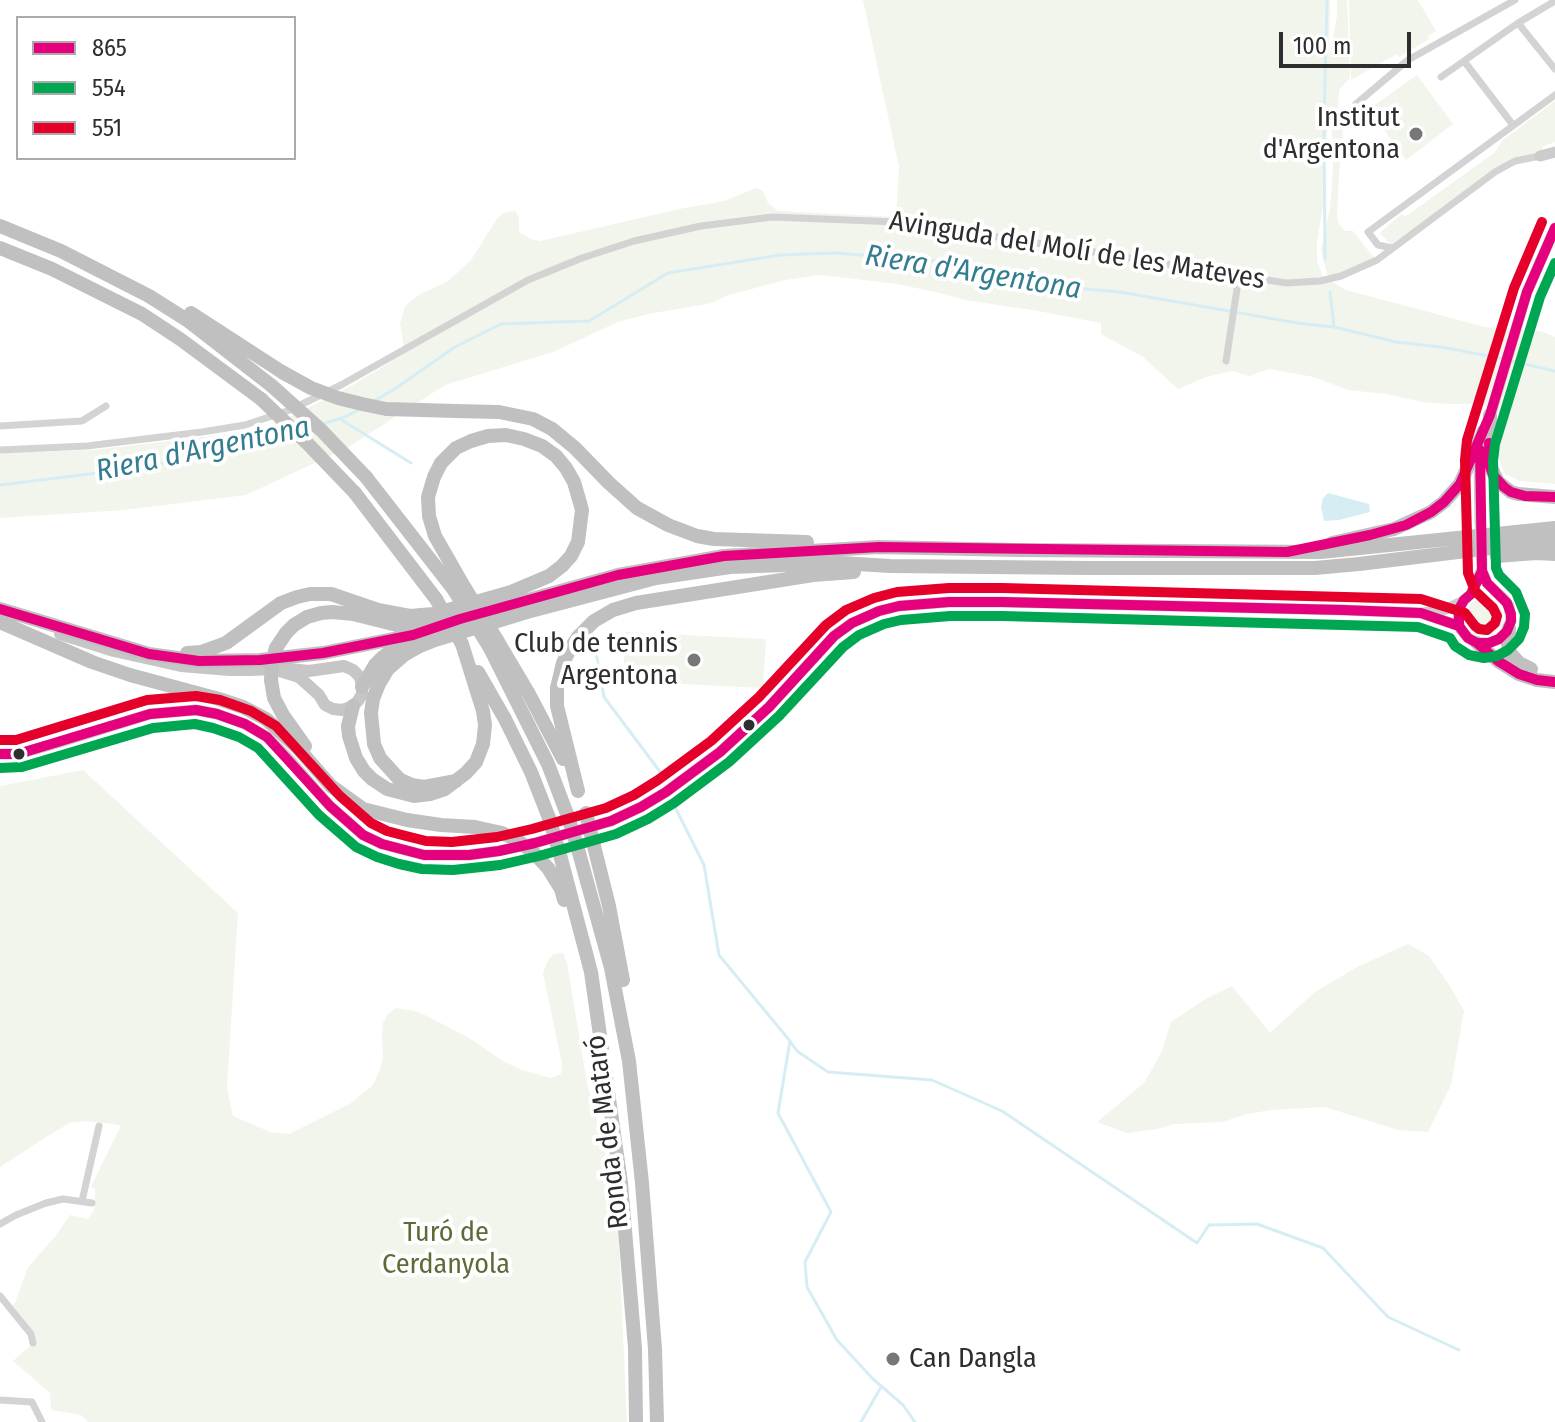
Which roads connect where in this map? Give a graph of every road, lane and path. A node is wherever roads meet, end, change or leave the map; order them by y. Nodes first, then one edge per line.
1 (1515, 0) edge
2 (1555, 1) edge
3 (1518, 23) junction
4 (1464, 61) junction
5 (1555, 69) edge
6 (1441, 77) dead end
7 (1555, 95) edge
8 (1356, 104) dead end
9 (1513, 125) junction
10 (1555, 152) edge
11 (1540, 156) junction
12 (1555, 159) edge
13 (0, 226) edge
14 (1555, 228) edge
15 (0, 248) edge
16 (1392, 248) junction
17 (61, 251) junction
18 (1239, 276) junction
19 (1226, 361) dead end
20 (106, 406) dead end
21 (1492, 410) junction
22 (0, 426) edge
23 (1484, 431) junction
24 (0, 450) edge
25 (1555, 497) edge
26 (1555, 528) edge
27 (1555, 542) edge
28 (879, 547) junction
29 (1287, 552) junction
30 (1555, 554) edge
31 (1421, 557) junction
32 (890, 566) junction
33 (1482, 568) junction
34 (458, 588) junction
35 (1497, 593) junction
36 (1467, 598) junction
37 (0, 612) edge
38 (1421, 613) junction
39 (29, 620) junction
40 (0, 622) edge
41 (466, 623) junction
42 (1459, 626) junction
43 (1509, 628) junction
44 (1477, 643) junction
45 (462, 644) junction
46 (493, 644) junction
47 (328, 669) junction
48 (272, 674) junction
49 (1555, 674) edge
50 (1555, 682) edge
51 (362, 687) junction
52 (319, 695) junction
53 (353, 706) junction
54 (0, 754) edge
55 (456, 781) junction
56 (578, 791) junction
57 (389, 816) junction
58 (636, 1119) junction
59 (99, 1126) dead end
60 (621, 1183) junction
61 (82, 1201) junction
62 (92, 1203) dead end
63 (0, 1224) edge
64 (0, 1296) edge
65 (33, 1343) dead end
66 (0, 1400) edge
67 (42, 1422) edge
68 (636, 1422) edge
69 (657, 1422) edge

1 - 8 street
2 - 3 street
3 - 4 street
3 - 5 street
4 - 6 street
4 - 9 street
7 - 9 street
9 - 16 street
10 - 11 street
11 - 12 street
11 - 16 street, Avinguda del Molí de les Mateves
13 - 17 highway
14 - 21 street
15 - 45 highway, bridge
16 - 18 street, Avinguda del Molí de les Mateves
17 - 28 highway, bridge
17 - 34 highway, bridge
18 - 19 street
18 - 24 street, Avinguda del Molí de les Mateves
20 - 22 street
21 - 23 street
21 - 25 highway
23 - 29 highway
23 - 33 street, bridge
26 - 29 highway
27 - 31 highway
28 - 29 highway
28 - 41 highway
30 - 31 highway
31 - 32 highway
32 - 41 highway
32 - 56 highway
33 - 35 street
33 - 36 street
34 - 39 highway
34 - 46 highway, bridge
35 - 36 street
35 - 43 street
36 - 38 street
36 - 42 street
37 - 39 highway
38 - 42 street
38 - 54 street
39 - 41 highway
39 - 48 main road
40 - 57 highway
41 - 48 highway, bridge
41 - 51 highway
41 - 55 highway
42 - 44 street
43 - 44 street
43 - 49 highway
44 - 50 highway
45 - 55 highway
45 - 60 highway, Ronda de Mataró, bridge
46 - 56 highway
46 - 58 highway, Ronda de Mataró, bridge
47 - 48 main road
47 - 51 main road
47 - 52 main road
48 - 52 main road
48 - 57 highway
51 - 53 main road
52 - 53 main road
53 - 55 highway
56 - 58 highway, bridge
57 - 60 highway, bridge
58 - 69 highway, Ronda de Mataró
59 - 61 street
60 - 68 highway, Ronda de Mataró
61 - 62 street
61 - 63 street
64 - 65 street
66 - 67 street

